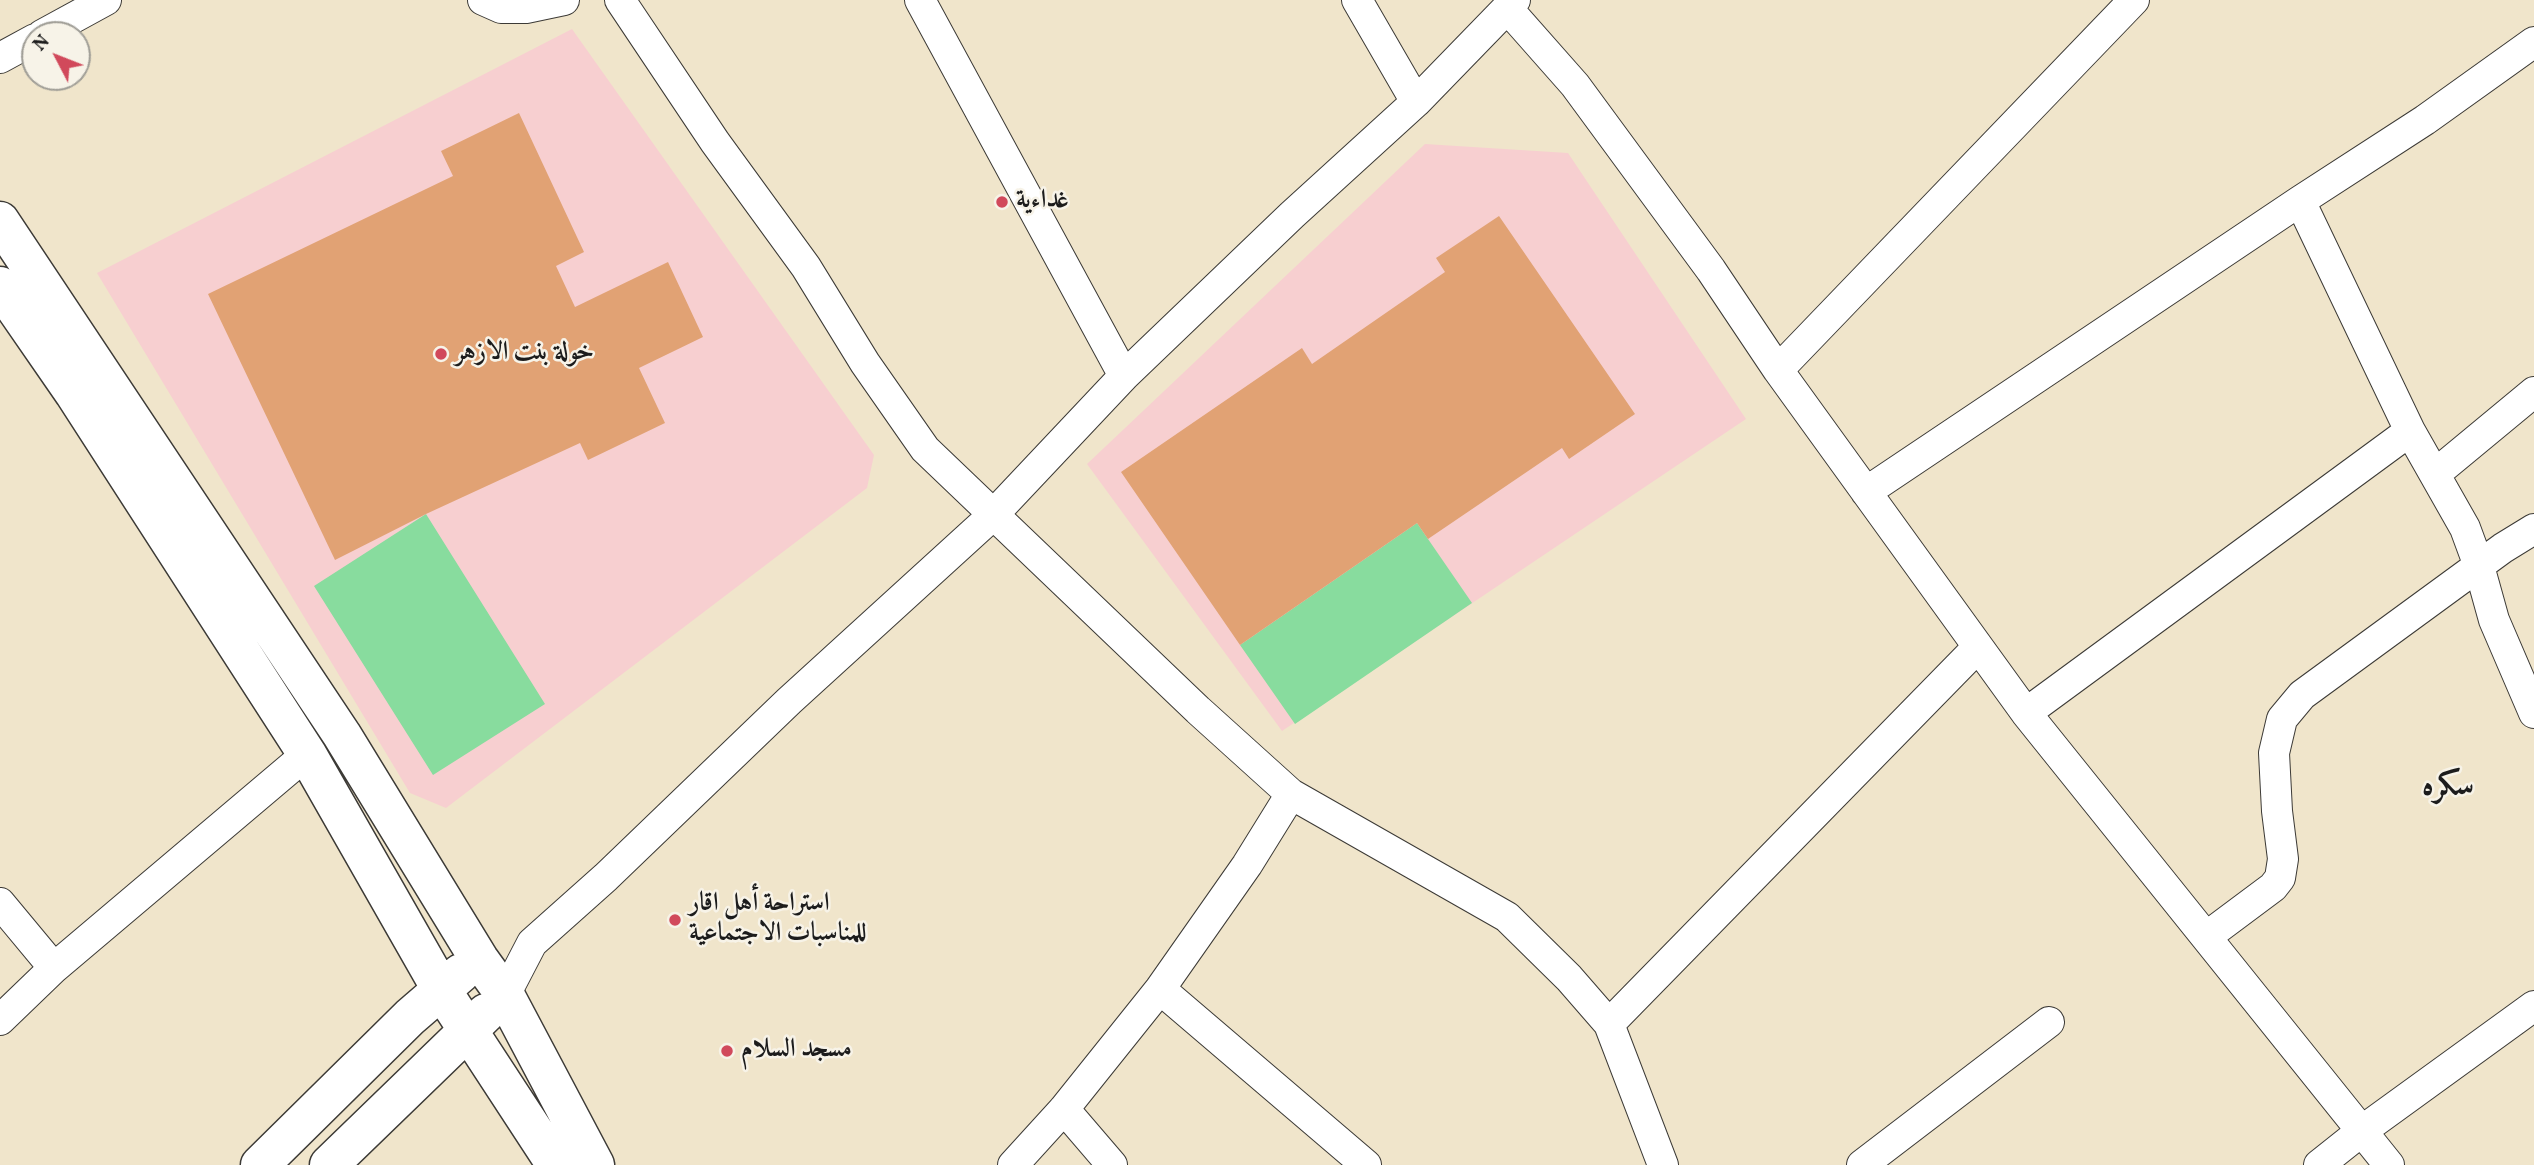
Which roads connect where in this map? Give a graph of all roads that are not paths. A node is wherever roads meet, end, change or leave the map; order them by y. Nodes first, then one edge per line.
1 (106, 0) edge
2 (484, 0) edge
3 (564, 0) edge
4 (620, 0) edge
5 (920, 0) edge
6 (1357, 0) edge
7 (2134, 0) edge
8 (1511, 4) edge
9 (68, 21) edge
10 (2534, 42) edge
11 (21, 47) edge
12 (0, 58) edge
13 (1416, 102) junction
14 (2300, 201) junction
15 (0, 221) edge
16 (0, 286) edge
17 (1778, 370) junction
18 (1124, 376) junction
19 (2534, 392) edge
20 (2410, 431) junction
21 (2435, 474) junction
22 (1866, 492) junction
23 (992, 516) junction
24 (2534, 529) edge
25 (2479, 566) junction
26 (1978, 648) junction
27 (2026, 713) junction
28 (2534, 713) edge
29 (307, 754) junction
30 (1291, 794) junction
31 (0, 903) edge
32 (2206, 937) junction
33 (532, 943) junction
34 (480, 959) junction
35 (54, 968) junction
36 (441, 989) junction
37 (1160, 989) junction
38 (505, 995) junction
39 (2534, 1006) edge
40 (0, 1020) edge
41 (2049, 1022) dead end
42 (1609, 1024) junction
43 (469, 1029) junction
44 (1064, 1109) junction
45 (2363, 1130) junction
46 (260, 1165) edge
47 (329, 1165) edge
48 (556, 1165) edge
49 (596, 1165) edge
50 (1013, 1165) edge
51 (1112, 1165) edge
52 (1366, 1165) edge
53 (1663, 1165) edge
54 (1862, 1165) edge
55 (2319, 1165) edge
56 (2389, 1165) edge

1 - 9 street
2 - 3 street
4 - 23 street
5 - 18 street
6 - 13 street
7 - 17 street
8 - 13 street
8 - 17 street
10 - 14 street
11 - 12 street
13 - 18 street
14 - 20 street
14 - 22 street
15 - 34 main road
16 - 29 main road
17 - 22 street
18 - 23 street
19 - 21 street
20 - 21 street
20 - 27 street
21 - 25 street
22 - 26 street
23 - 30 street
23 - 33 street
24 - 25 street
25 - 28 street
25 - 32 street
26 - 27 street
26 - 42 street
27 - 32 street
29 - 35 street
29 - 36 main road
30 - 37 street
30 - 42 street
31 - 35 street
32 - 45 street
33 - 34 street
33 - 38 street
34 - 36 main road
34 - 38 main road
35 - 40 street
36 - 43 main road
36 - 46 main road
37 - 44 street
37 - 52 street
38 - 43 main road
38 - 49 main road
39 - 45 street
41 - 54 street
42 - 53 street
43 - 47 main road
43 - 48 main road
44 - 50 street
44 - 51 street
45 - 55 street
45 - 56 street

